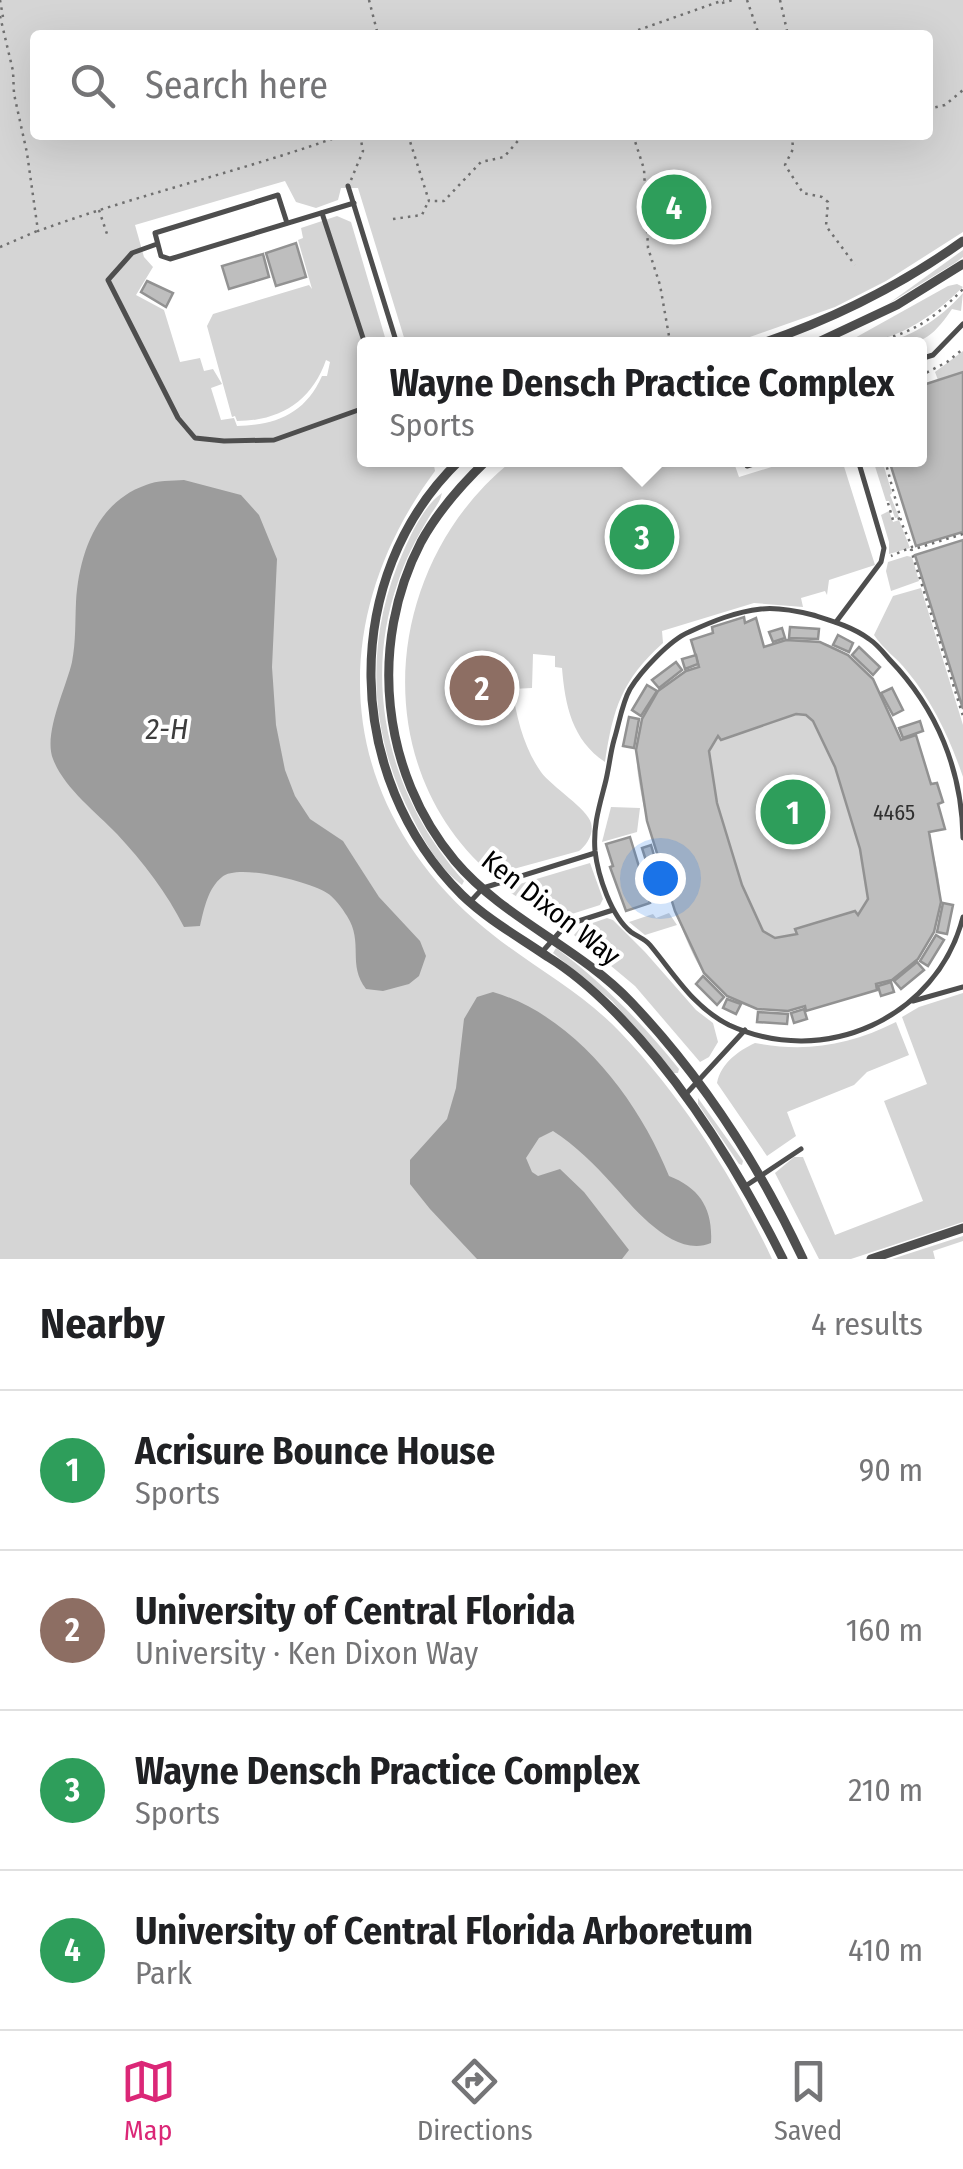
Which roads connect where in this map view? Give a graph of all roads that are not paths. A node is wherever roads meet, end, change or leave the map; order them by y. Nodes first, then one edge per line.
1 (348, 186) road end
2 (354, 204) junction
3 (322, 213) junction
4 (287, 224) junction
5 (963, 241) edge
6 (158, 244) junction
7 (963, 264) edge
8 (818, 323) junction
9 (963, 324) edge
10 (363, 337) edge
11 (395, 337) edge
12 (779, 337) edge
13 (825, 337) edge
14 (837, 337) edge
15 (927, 357) edge
16 (357, 410) edge
17 (449, 467) edge
18 (457, 467) edge
19 (480, 467) edge
20 (860, 467) edge
21 (467, 480) junction
22 (836, 622) junction
23 (963, 838) edge
24 (595, 853) junction
25 (483, 888) junction
26 (470, 902) junction
27 (614, 910) junction
28 (963, 917) edge
29 (553, 938) junction
30 (542, 952) junction
31 (963, 987) edge
32 (910, 1002) junction
33 (745, 1030) junction
34 (699, 1083) junction
35 (684, 1095) junction
36 (801, 1149) dead end
37 (760, 1177) junction
38 (744, 1187) junction
39 (963, 1228) edge
40 (783, 1259) edge
41 (803, 1259) edge
42 (870, 1259) edge

1 - 2 lane
2 - 3 lane
2 - 11 lane
3 - 4 lane
3 - 10 lane
4 - 6 lane
4 - 6 lane
5 - 8 street
6 - 16 lane
7 - 14 street
8 - 12 street
8 - 13 street
9 - 15 lane
17 - 26 street, Ken Dixon Way
18 - 21 street
19 - 21 street, Ken Dixon Way
20 - 22 lane
21 - 25 street, Ken Dixon Way
22 - 23 lane
22 - 24 lane
24 - 25 lane
24 - 27 lane
25 - 26 lane
25 - 29 street, Ken Dixon Way
26 - 30 street, Ken Dixon Way
27 - 29 lane
27 - 33 lane
28 - 32 lane
29 - 30 lane
29 - 34 street, Ken Dixon Way
30 - 35 street, Ken Dixon Way
31 - 32 lane
32 - 33 lane
33 - 34 lane
34 - 35 lane
34 - 37 street, Ken Dixon Way
35 - 38 street, Ken Dixon Way
36 - 37 lane
37 - 38 lane
37 - 41 street, Ken Dixon Way
38 - 40 street, Ken Dixon Way
39 - 42 street

